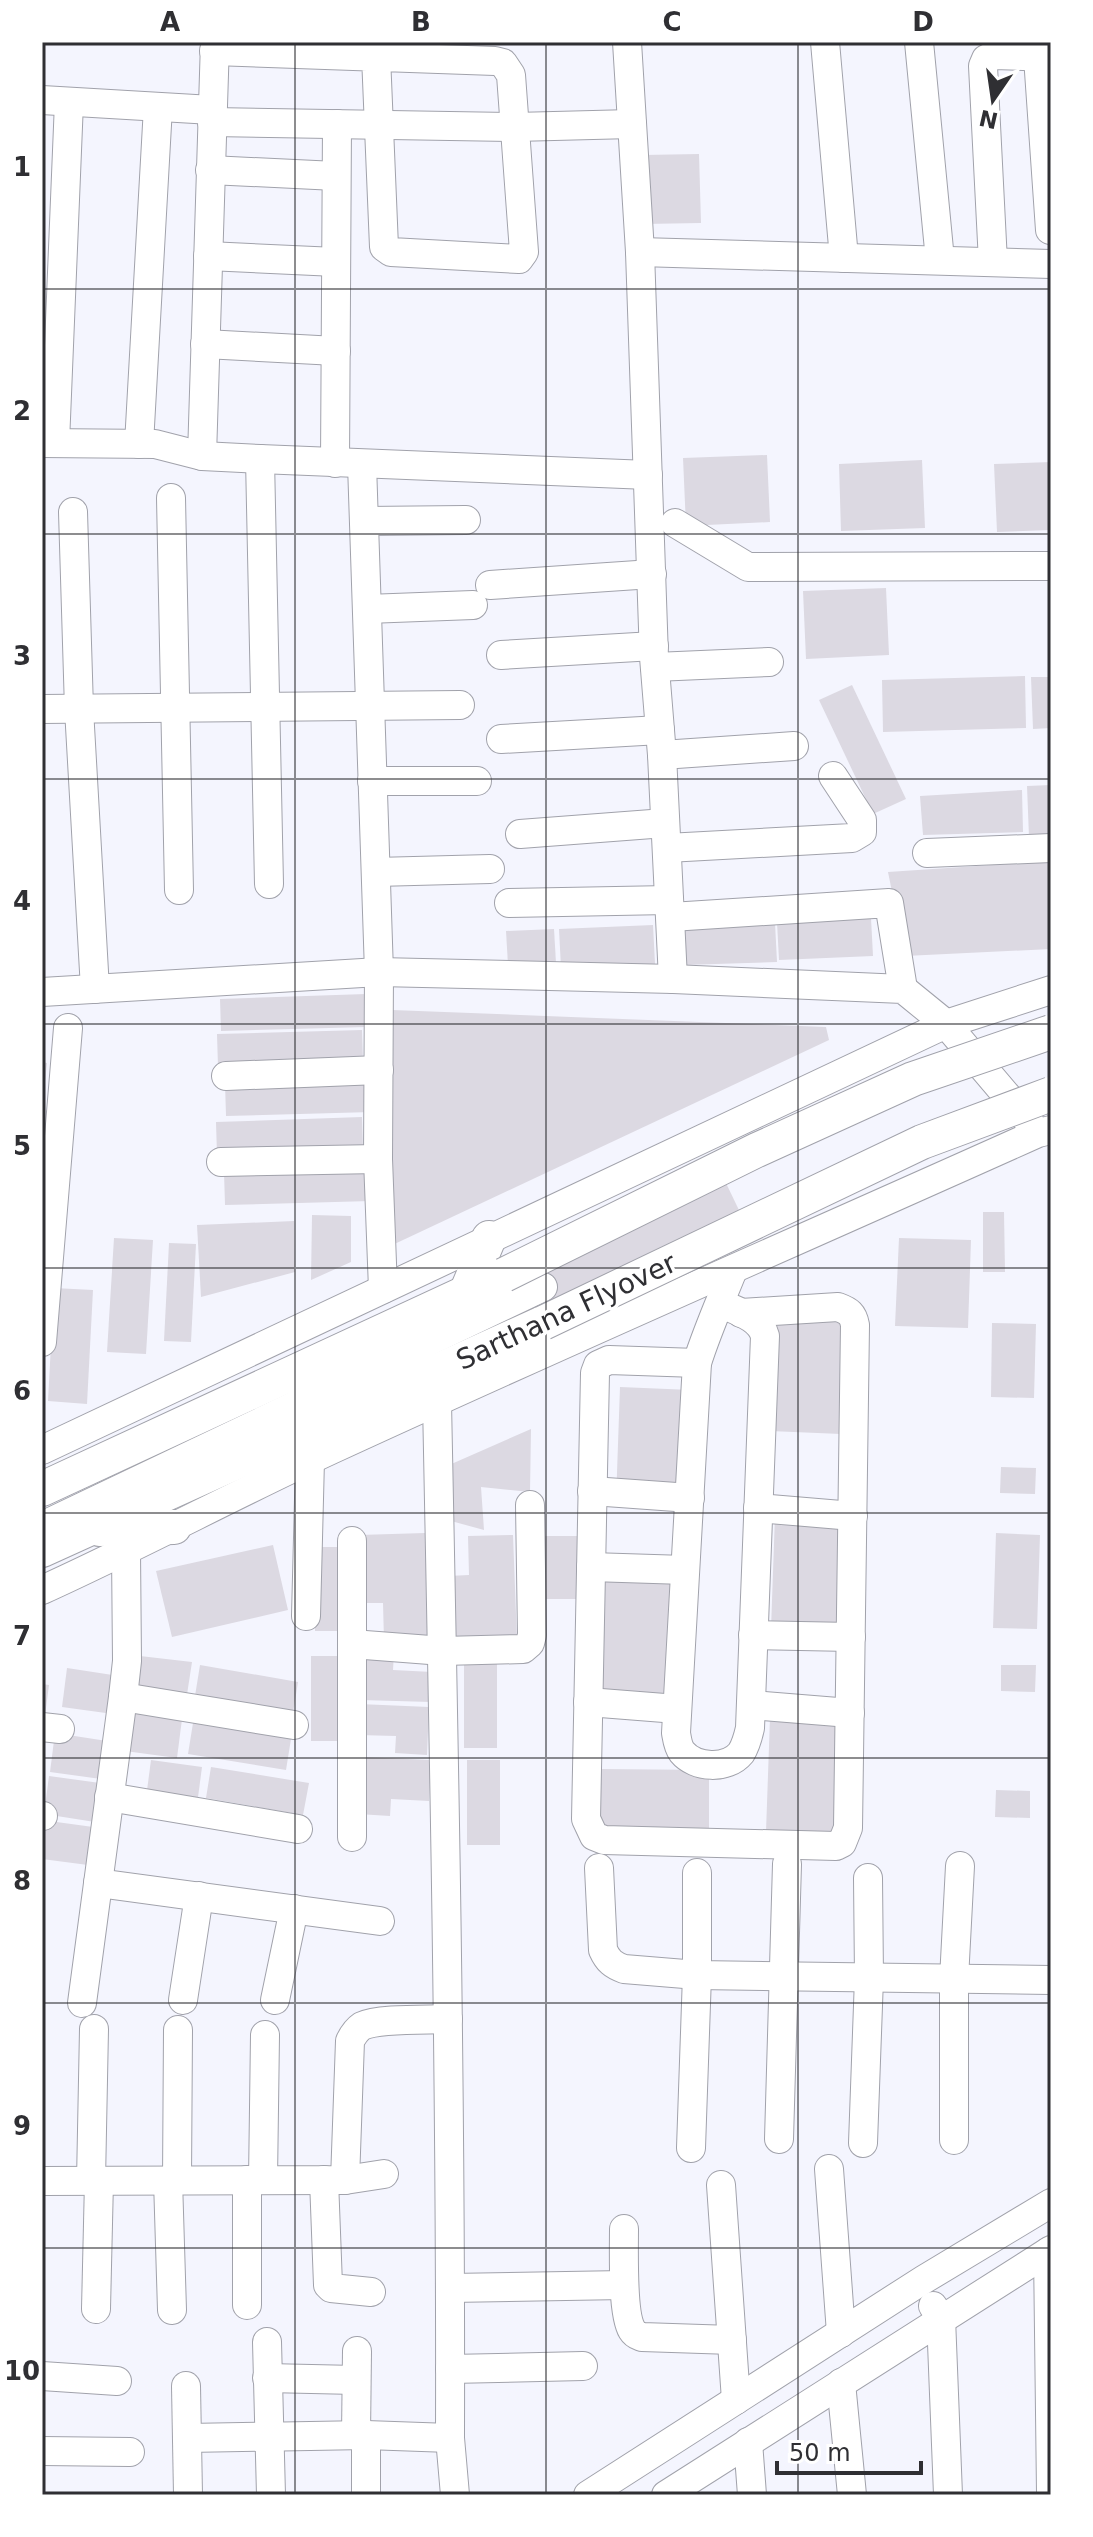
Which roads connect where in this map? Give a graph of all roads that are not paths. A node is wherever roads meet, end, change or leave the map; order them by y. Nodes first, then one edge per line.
1 (627, 42) edge
2 (825, 42) edge
3 (919, 42) edge
4 (214, 47) edge
5 (285, 48) edge
6 (376, 56) junction
7 (1045, 57) edge
8 (55, 101) edge
9 (158, 107) junction
10 (212, 116) junction
11 (337, 124) junction
12 (632, 124) junction
13 (378, 125) junction
14 (515, 127) junction
15 (1048, 168) edge
16 (210, 170) junction
17 (336, 176) junction
18 (1050, 230) edge
19 (640, 252) junction
20 (208, 256) junction
21 (844, 258) junction
22 (940, 260) junction
23 (336, 262) junction
24 (993, 262) junction
25 (1051, 264) edge
26 (205, 344) junction
27 (336, 351) junction
28 (49, 443) edge
29 (139, 444) junction
30 (202, 456) junction
31 (260, 459) junction
32 (349, 464) junction
33 (648, 475) junction
34 (171, 498) dead end
35 (73, 512) dead end
36 (466, 520) dead end
37 (364, 521) junction
38 (675, 523) dead end
39 (1051, 566) edge
40 (652, 574) junction
41 (367, 609) junction
42 (501, 655) dead end
43 (654, 657) junction
44 (769, 662) dead end
45 (460, 705) dead end
46 (370, 706) junction
47 (264, 707) junction
48 (175, 708) junction
49 (42, 709) edge
50 (79, 709) junction
51 (501, 739) dead end
52 (661, 743) junction
53 (794, 746) dead end
54 (833, 776) dead end
55 (372, 781) junction
56 (477, 781) dead end
57 (520, 834) dead end
58 (666, 836) junction
59 (1051, 848) edge
60 (927, 853) dead end
61 (490, 869) dead end
62 (376, 872) junction
63 (269, 884) dead end
64 (179, 890) dead end
65 (509, 903) dead end
66 (670, 909) junction
67 (379, 972) junction
68 (673, 979) junction
69 (95, 989) junction
70 (903, 989) junction
71 (1051, 990) edge
72 (42, 992) edge
73 (946, 1024) junction
74 (68, 1028) dead end
75 (1051, 1032) edge
76 (379, 1070) junction
77 (226, 1076) dead end
78 (52, 1093) edge
79 (1051, 1094) edge
80 (1044, 1132) edge
81 (378, 1159) junction
82 (221, 1162) dead end
83 (48, 1183) edge
84 (489, 1238) junction
85 (45, 1269) edge
86 (733, 1270) junction
87 (383, 1289) junction
88 (465, 1301) junction
89 (652, 1306) junction
90 (730, 1308) junction
91 (499, 1309) junction
92 (42, 1342) edge
93 (697, 1363) junction
94 (437, 1402) junction
95 (42, 1450) edge
96 (310, 1460) junction
97 (42, 1489) edge
98 (592, 1491) junction
99 (690, 1498) junction
100 (530, 1505) dead end
101 (42, 1507) edge
102 (758, 1508) junction
103 (853, 1516) junction
104 (42, 1526) edge
105 (174, 1527) junction
106 (82, 1530) junction
107 (352, 1541) dead end
108 (42, 1550) edge
109 (126, 1552) junction
110 (591, 1567) junction
111 (685, 1570) junction
112 (42, 1590) edge
113 (306, 1616) dead end
114 (753, 1635) junction
115 (851, 1637) junction
116 (352, 1644) junction
117 (443, 1651) junction
118 (123, 1697) junction
119 (588, 1702) junction
120 (751, 1705) junction
121 (677, 1709) junction
122 (850, 1713) junction
123 (294, 1725) dead end
124 (109, 1797) junction
125 (298, 1829) dead end
126 (352, 1837) dead end
127 (787, 1864) dead end
128 (960, 1866) dead end
129 (599, 1868) dead end
130 (697, 1873) dead end
131 (868, 1878) dead end
132 (98, 1883) junction
133 (199, 1896) junction
134 (294, 1909) junction
135 (380, 1921) dead end
136 (697, 1975) junction
137 (782, 1976) junction
138 (869, 1978) junction
139 (954, 1979) junction
140 (1051, 1980) edge
141 (183, 2000) dead end
142 (275, 2000) dead end
143 (82, 2003) dead end
144 (448, 2019) junction
145 (94, 2029) dead end
146 (178, 2030) dead end
147 (265, 2035) dead end
148 (779, 2139) dead end
149 (954, 2140) dead end
150 (863, 2143) dead end
151 (691, 2148) dead end
152 (829, 2169) dead end
153 (384, 2174) dead end
154 (172, 2180) junction
155 (255, 2180) junction
156 (334, 2180) junction
157 (42, 2181) edge
158 (95, 2181) junction
159 (721, 2185) dead end
160 (1051, 2203) edge
161 (624, 2229) dead end
162 (1050, 2251) edge
163 (917, 2284) junction
164 (624, 2285) junction
165 (450, 2288) junction
166 (371, 2292) dead end
167 (247, 2305) dead end
168 (96, 2309) dead end
169 (172, 2310) dead end
170 (941, 2318) junction
171 (841, 2333) junction
172 (732, 2340) junction
173 (267, 2342) dead end
174 (357, 2351) dead end
175 (583, 2366) dead end
176 (450, 2369) junction
177 (42, 2376) edge
178 (267, 2378) junction
179 (356, 2380) junction
180 (117, 2381) dead end
181 (841, 2383) junction
182 (186, 2386) dead end
183 (736, 2400) junction
184 (361, 2435) junction
185 (269, 2437) junction
186 (187, 2438) junction
187 (450, 2438) junction
188 (748, 2442) junction
189 (42, 2451) edge
190 (130, 2452) dead end
191 (1051, 2493) edge
192 (188, 2495) edge
193 (271, 2495) edge
194 (366, 2495) edge
195 (455, 2495) edge
196 (588, 2495) edge
197 (666, 2495) edge
198 (752, 2495) edge
199 (852, 2495) edge
200 (948, 2495) edge

1 - 12 street
2 - 21 street
3 - 22 street
4 - 5 street
4 - 10 street
5 - 6 street
6 - 13 street
6 - 14 street
7 - 15 street
7 - 24 street
8 - 9 street
8 - 28 street
9 - 10 street
9 - 29 street
10 - 11 street
10 - 16 street
11 - 13 street
11 - 17 street
12 - 14 street
12 - 19 street
13 - 14 street
13 - 14 street
15 - 18 street
16 - 17 street
16 - 20 street
17 - 23 street
19 - 21 street
19 - 33 street
20 - 23 street
20 - 26 street
21 - 22 street
22 - 24 street
23 - 27 street
24 - 25 street
26 - 27 street
26 - 30 street
27 - 32 street
28 - 29 street
29 - 30 street
30 - 31 street
31 - 32 street
31 - 47 street
32 - 33 street
32 - 37 street
33 - 40 street
34 - 48 street
35 - 50 street
36 - 37 street
37 - 41 street
38 - 39 street
40 - 41 street
40 - 43 street
41 - 46 street
42 - 43 street
43 - 44 street
43 - 52 street
45 - 46 street
46 - 47 street
46 - 55 street
47 - 48 street
47 - 63 street
48 - 50 street
48 - 64 street
49 - 50 street
50 - 69 street
51 - 52 street
52 - 53 street
52 - 58 street
54 - 58 street
55 - 56 street
55 - 62 street
57 - 58 street
58 - 66 street
59 - 60 street
61 - 62 street
62 - 67 street
65 - 66 street
66 - 68 street
66 - 70 street
67 - 68 street
67 - 69 street
67 - 76 street
68 - 70 street
69 - 72 street
70 - 73 street
71 - 73 street
73 - 80 street
73 - 84 street
74 - 78 street
75 - 88 main road, Sarthana Flyover, bridge
76 - 77 street
76 - 81 street
78 - 83 street
79 - 106 main road, Sarthana Flyover, bridge
80 - 86 street
81 - 82 street
81 - 87 street
83 - 85 street
84 - 87 street
84 - 88 main road
85 - 92 street
86 - 89 street
86 - 90 street
87 - 95 street
88 - 91 street
88 - 97 main road, Sarthana Flyover
88 - 101 street
89 - 91 street
89 - 94 street
90 - 93 street
90 - 102 street
90 - 103 street
91 - 104 street
93 - 98 street
93 - 99 street
94 - 96 street
94 - 117 street
96 - 105 street
96 - 113 street
98 - 99 street
98 - 110 street
99 - 111 street
100 - 117 street
102 - 103 street
102 - 114 street
103 - 115 street
105 - 106 main road
105 - 109 street
106 - 108 main road, Sarthana Flyover
107 - 116 street
109 - 112 street
109 - 118 street
110 - 111 street
110 - 119 street
111 - 121 street
114 - 115 street
114 - 120 street
115 - 122 street
116 - 117 street
116 - 126 street
117 - 144 street
118 - 123 street
118 - 124 street
119 - 121 street
119 - 122 street
120 - 121 street
120 - 122 street
124 - 125 street
124 - 132 street
127 - 137 street
128 - 139 street
129 - 136 street
130 - 136 street
131 - 138 street
132 - 133 street
132 - 143 street
133 - 134 street
133 - 141 street
134 - 135 street
134 - 142 street
136 - 137 street
136 - 151 street
137 - 138 street
137 - 148 street
138 - 139 street
138 - 150 street
139 - 140 street
139 - 149 street
144 - 156 street
144 - 165 street
145 - 158 street
146 - 154 street
147 - 155 street
152 - 171 street
153 - 156 street
154 - 155 street
154 - 158 street
154 - 169 street
155 - 156 street
155 - 167 street
156 - 166 street
157 - 158 street
158 - 168 street
159 - 172 street
160 - 163 street
161 - 164 street
162 - 170 street
162 - 191 street
163 - 170 street
163 - 171 street
164 - 165 street
164 - 172 street
165 - 176 street
170 - 181 street
170 - 200 street
171 - 183 street
172 - 183 street
173 - 178 street
174 - 179 street
175 - 176 street
176 - 187 street
177 - 180 street
178 - 179 street
178 - 185 street
179 - 184 street
181 - 188 street
181 - 199 street
182 - 186 street
183 - 196 street
184 - 185 street
184 - 187 street
184 - 194 street
185 - 186 street
185 - 193 street
186 - 192 street
187 - 195 street
188 - 197 street
188 - 198 street
189 - 190 street

